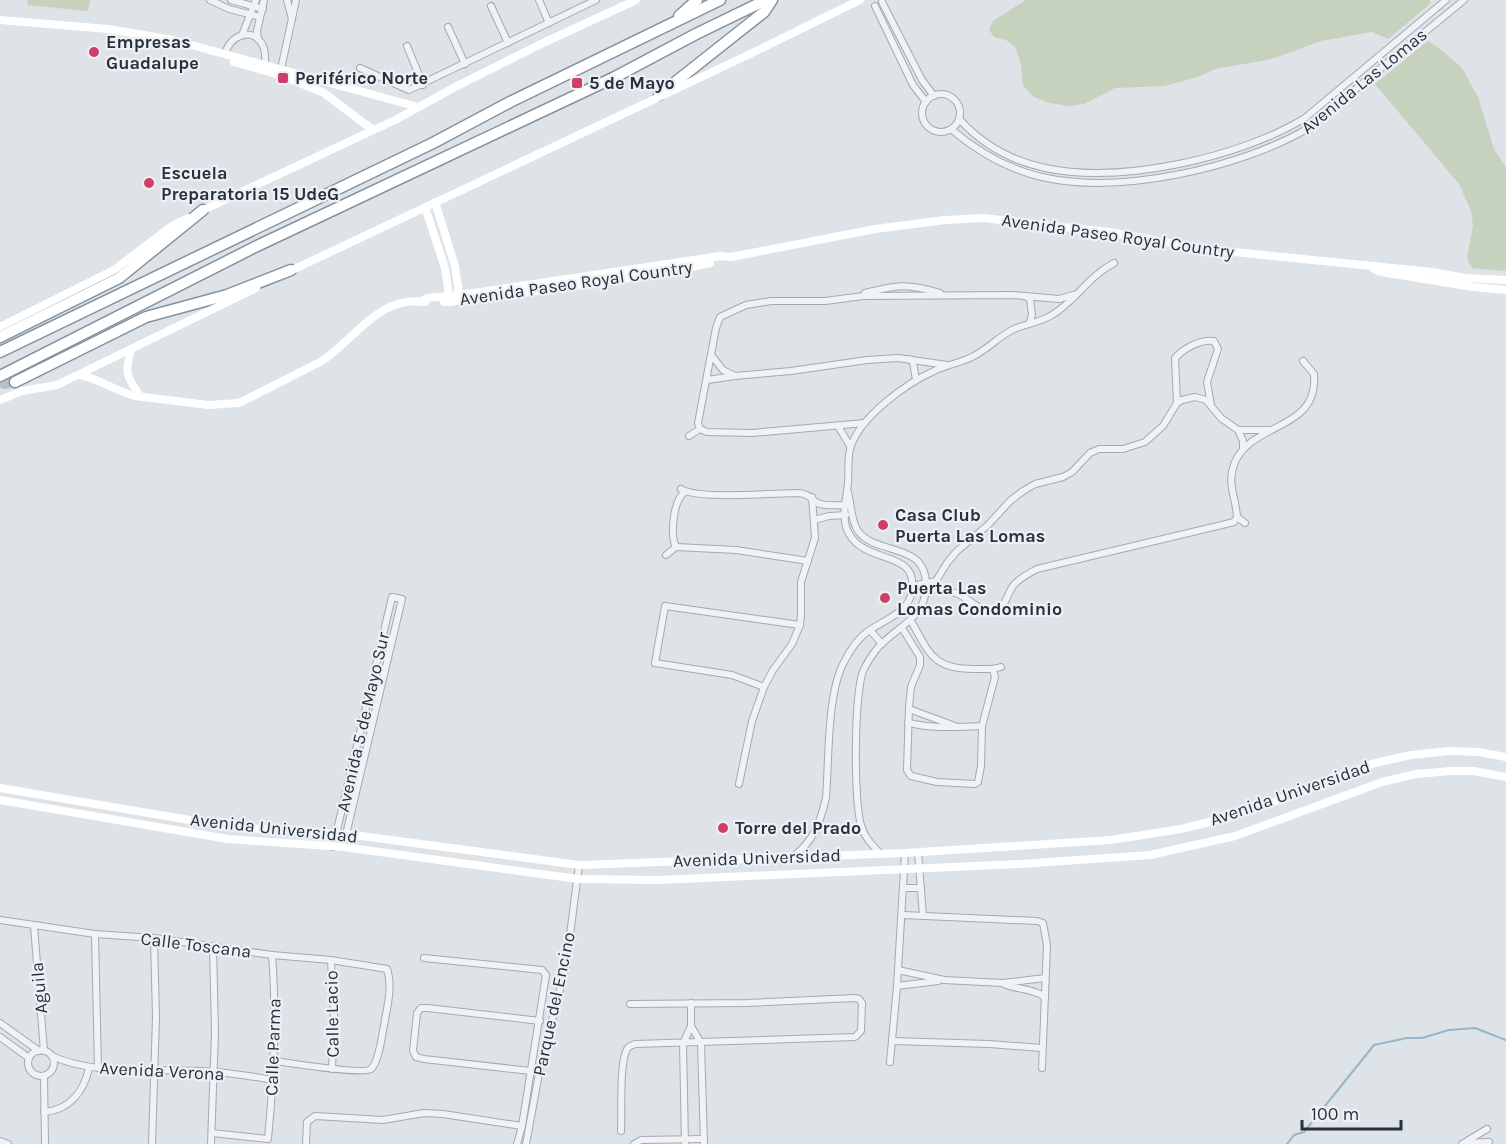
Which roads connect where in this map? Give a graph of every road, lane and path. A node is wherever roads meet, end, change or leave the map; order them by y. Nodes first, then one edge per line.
1 (211, 0) edge
2 (230, 0) edge
3 (264, 0) edge
4 (287, 0) edge
5 (296, 0) edge
6 (539, 0) edge
7 (596, 0) edge
8 (636, 0) edge
9 (697, 0) edge
10 (720, 0) edge
11 (766, 0) edge
12 (772, 0) edge
13 (860, 0) edge
14 (1446, 0) edge
15 (1464, 0) edge
16 (882, 2) dead end
17 (254, 3) edge
18 (490, 6) dead end
19 (875, 6) dead end
20 (262, 9) junction
21 (250, 14) junction
22 (260, 17) junction
23 (292, 19) junction
24 (0, 20) edge
25 (549, 23) junction
26 (671, 24) junction
27 (448, 27) dead end
28 (91, 29) junction
29 (242, 35) junction
30 (258, 39) junction
31 (508, 43) junction
32 (407, 46) dead end
33 (225, 54) junction
34 (465, 64) junction
35 (265, 65) junction
36 (360, 68) dead end
37 (281, 69) junction
38 (423, 85) junction
39 (659, 95) junction
40 (934, 96) junction
41 (926, 102) junction
42 (418, 107) junction
43 (959, 120) junction
44 (951, 129) junction
45 (373, 130) junction
46 (435, 202) junction
47 (425, 207) junction
48 (203, 210) junction
49 (1114, 263) dead end
50 (455, 266) junction
51 (1368, 267) junction
52 (445, 268) junction
53 (291, 270) junction
54 (1506, 280) edge
55 (1506, 290) edge
56 (1077, 294) junction
57 (946, 295) junction
58 (1025, 296) junction
59 (846, 297) junction
60 (460, 298) junction
61 (450, 299) junction
62 (1030, 322) junction
63 (0, 327) edge
64 (0, 337) edge
65 (131, 349) junction
66 (0, 352) edge
67 (712, 356) junction
68 (909, 359) junction
69 (1303, 361) dead end
70 (950, 365) junction
71 (80, 375) junction
72 (0, 376) edge
73 (735, 376) junction
74 (707, 380) junction
75 (916, 380) junction
76 (15, 382) tunnel mouth
77 (141, 396) junction
78 (0, 400) edge
79 (1177, 403) junction
80 (1211, 405) junction
81 (865, 423) junction
82 (838, 426) junction
83 (700, 429) junction
84 (1238, 430) junction
85 (1271, 430) junction
86 (689, 436) dead end
87 (850, 446) junction
88 (1243, 448) junction
89 (812, 497) junction
90 (847, 504) junction
91 (844, 515) junction
92 (852, 516) junction
93 (1237, 517) junction
94 (814, 520) junction
95 (1245, 523) dead end
96 (676, 547) junction
97 (666, 555) dead end
98 (808, 561) junction
99 (926, 586) junction
100 (912, 588) junction
101 (911, 621) junction
102 (800, 625) junction
103 (902, 628) junction
104 (870, 630) junction
105 (882, 644) junction
106 (928, 650) junction
107 (920, 657) junction
108 (1001, 667) dead end
109 (993, 670) junction
110 (764, 687) junction
111 (909, 708) junction
112 (908, 723) junction
113 (955, 726) junction
114 (982, 726) junction
115 (1506, 758) edge
116 (1506, 777) edge
117 (739, 784) dead end
118 (0, 788) edge
119 (0, 800) edge
120 (341, 834) junction
121 (333, 847) junction
122 (343, 848) junction
123 (918, 852) junction
124 (880, 853) junction
125 (905, 853) junction
126 (794, 856) junction
127 (579, 865) junction
128 (919, 869) junction
129 (905, 870) junction
130 (578, 879) junction
131 (904, 888) junction
132 (921, 888) junction
133 (903, 915) junction
134 (923, 916) junction
135 (0, 920) edge
136 (34, 926) junction
137 (95, 934) junction
138 (154, 938) junction
139 (213, 947) junction
140 (272, 955) junction
141 (424, 958) dead end
142 (331, 960) junction
143 (898, 970) junction
144 (1045, 978) junction
145 (944, 980) junction
146 (1003, 983) junction
147 (897, 986) junction
148 (1045, 997) junction
149 (691, 1003) junction
150 (630, 1004) dead end
151 (540, 1021) junction
152 (0, 1023) edge
153 (691, 1026) junction
154 (0, 1037) edge
155 (893, 1041) junction
156 (701, 1043) junction
157 (683, 1044) junction
158 (1042, 1048) junction
159 (42, 1051) junction
160 (52, 1056) junction
161 (29, 1058) junction
162 (274, 1061) junction
163 (66, 1062) junction
164 (890, 1062) dead end
165 (55, 1064) junction
166 (89, 1068) junction
167 (98, 1068) junction
168 (1042, 1068) dead end
169 (155, 1069) junction
170 (332, 1069) junction
171 (531, 1071) junction
172 (214, 1072) junction
173 (44, 1076) junction
174 (274, 1080) junction
175 (44, 1112) junction
176 (522, 1126) junction
177 (1487, 1129) dead end
178 (621, 1131) dead end
179 (212, 1133) junction
180 (0, 1141) edge
181 (685, 1142) edge
182 (704, 1142) edge
183 (1489, 1142) dead end
184 (8, 1144) edge
185 (45, 1144) edge
186 (152, 1144) edge
187 (212, 1144) edge
188 (306, 1144) edge
189 (518, 1144) edge
190 (526, 1144) edge
191 (634, 1144) edge
192 (1463, 1144) edge

1 - 2 street
1 - 21 street
2 - 17 street
3 - 20 street
4 - 23 street
5 - 23 street
6 - 25 street
7 - 25 street
8 - 42 main road
9 - 26 highway
10 - 26 highway
11 - 72 highway
12 - 39 highway
13 - 39 main road
14 - 43 street, Avenida Las Lomas
15 - 44 street, Avenida Las Lomas
16 - 40 street
17 - 20 street
17 - 21 street
18 - 31 street
19 - 41 street
20 - 22 street
21 - 22 street
21 - 29 street
22 - 30 street
23 - 37 street
24 - 28 main road
25 - 31 street
26 - 66 highway
27 - 34 street
28 - 33 main road
28 - 45 main road
29 - 30 street
29 - 33 street
30 - 35 street
31 - 34 street
32 - 38 street
33 - 35 main road
34 - 38 street
35 - 37 main road
36 - 38 street
37 - 42 main road
39 - 46 main road
40 - 41 street
40 - 43 street
41 - 44 street
42 - 45 main road
43 - 44 street
45 - 48 main road
46 - 47 main road
46 - 50 main road
47 - 52 main road
47 - 53 main road
48 - 63 main road
48 - 64 highway
49 - 56 street
50 - 52 main road
50 - 60 main road
51 - 54 main road, Avenida Paseo Royal Country
51 - 55 main road
51 - 60 main road, Avenida Paseo Royal Country
52 - 61 main road
53 - 65 main road
53 - 76 highway
56 - 58 street
56 - 62 street
57 - 58 street
57 - 59 street
57 - 59 street
58 - 62 street
59 - 67 street
60 - 61 main road, Avenida Paseo Royal Country
61 - 77 main road, Avenida Paseo Royal Country
62 - 70 street
65 - 71 main road
65 - 77 main road
67 - 73 street
67 - 74 street
68 - 70 street
68 - 73 street
68 - 75 street
69 - 85 street
70 - 75 street
71 - 77 main road, Avenida Paseo Royal Country
71 - 78 main road
73 - 74 street
74 - 83 street
75 - 81 street
79 - 80 street
79 - 80 street
79 - 99 street
80 - 84 street
81 - 82 street
81 - 87 street
82 - 83 street
82 - 87 street
83 - 86 street
84 - 85 street
84 - 88 street
85 - 88 street
87 - 90 street
88 - 93 street
89 - 90 street
89 - 94 street
89 - 96 street
90 - 91 street
90 - 92 street
91 - 92 street
91 - 94 street
91 - 100 street
92 - 99 street
93 - 95 street
93 - 99 street
94 - 98 street
96 - 97 street
96 - 98 street
98 - 102 street
99 - 100 street
99 - 101 street
100 - 104 street
101 - 103 street
101 - 106 street
102 - 110 street
102 - 110 street
103 - 105 street
103 - 107 street
104 - 105 street
104 - 126 street
105 - 124 street
106 - 107 street
106 - 109 street
107 - 111 street
108 - 109 street
109 - 114 street
110 - 117 street
111 - 112 street
111 - 113 street
112 - 113 street
112 - 114 street
113 - 114 street
115 - 123 main road, Avenida Universidad
116 - 128 main road, Avenida Universidad
118 - 120 main road, Avenida Universidad
119 - 121 main road, Avenida Universidad
120 - 120 street, Avenida 5 de Mayo Sur
120 - 121 street, Avenida 5 de Mayo Sur
120 - 122 street, Avenida 5 de Mayo Sur
120 - 127 main road, Avenida Universidad
121 - 122 main road, Avenida Universidad
122 - 130 main road, Avenida Universidad
123 - 125 main road, Avenida Universidad
123 - 128 street
124 - 125 main road, Avenida Universidad
124 - 126 main road, Avenida Universidad
125 - 129 street
126 - 127 main road, Avenida Universidad
127 - 130 street, Parque del Encino
128 - 129 main road, Avenida Universidad
128 - 132 street
129 - 130 main road, Avenida Universidad
129 - 131 street
130 - 190 street, Parque del Encino
131 - 132 street
131 - 133 street
132 - 134 street
133 - 134 street
133 - 143 street
134 - 144 street
135 - 136 street, Calle Toscana
136 - 137 street, Calle Toscana
136 - 159 street, Aguila
137 - 138 street, Calle Toscana
137 - 167 street
138 - 139 street, Calle Toscana
138 - 169 street
139 - 140 street, Calle Toscana
139 - 172 street
140 - 142 street, Calle Toscana
140 - 162 street, Calle Parma
141 - 151 street
142 - 170 street, Calle Lacio
142 - 170 street, Calle Toscana
143 - 145 street
143 - 147 street
144 - 146 street
144 - 148 street
145 - 146 street
145 - 147 street
146 - 148 street
147 - 155 street
148 - 158 street
149 - 150 street
149 - 153 street
149 - 156 street
151 - 171 street
151 - 171 street
152 - 159 street
153 - 156 street
153 - 157 street
154 - 161 street
155 - 158 street
155 - 164 street
156 - 157 street
156 - 182 street
157 - 178 street
157 - 181 street
158 - 168 street
159 - 160 street
159 - 161 street
160 - 163 street, Avenida Verona
160 - 165 street
161 - 173 street
162 - 170 street
162 - 174 street, Calle Parma
163 - 165 street
163 - 166 street, Avenida Verona
165 - 173 street
166 - 167 street, Avenida Verona
166 - 175 street
167 - 169 street, Avenida Verona
169 - 172 street, Avenida Verona
169 - 186 street
171 - 176 street
172 - 174 street, Avenida Verona
172 - 179 street
173 - 175 street
174 - 179 street, Calle Parma
175 - 185 street
176 - 188 street
176 - 189 street
177 - 192 street
179 - 187 street
180 - 184 street
181 - 182 street
181 - 191 street
183 - 192 street

